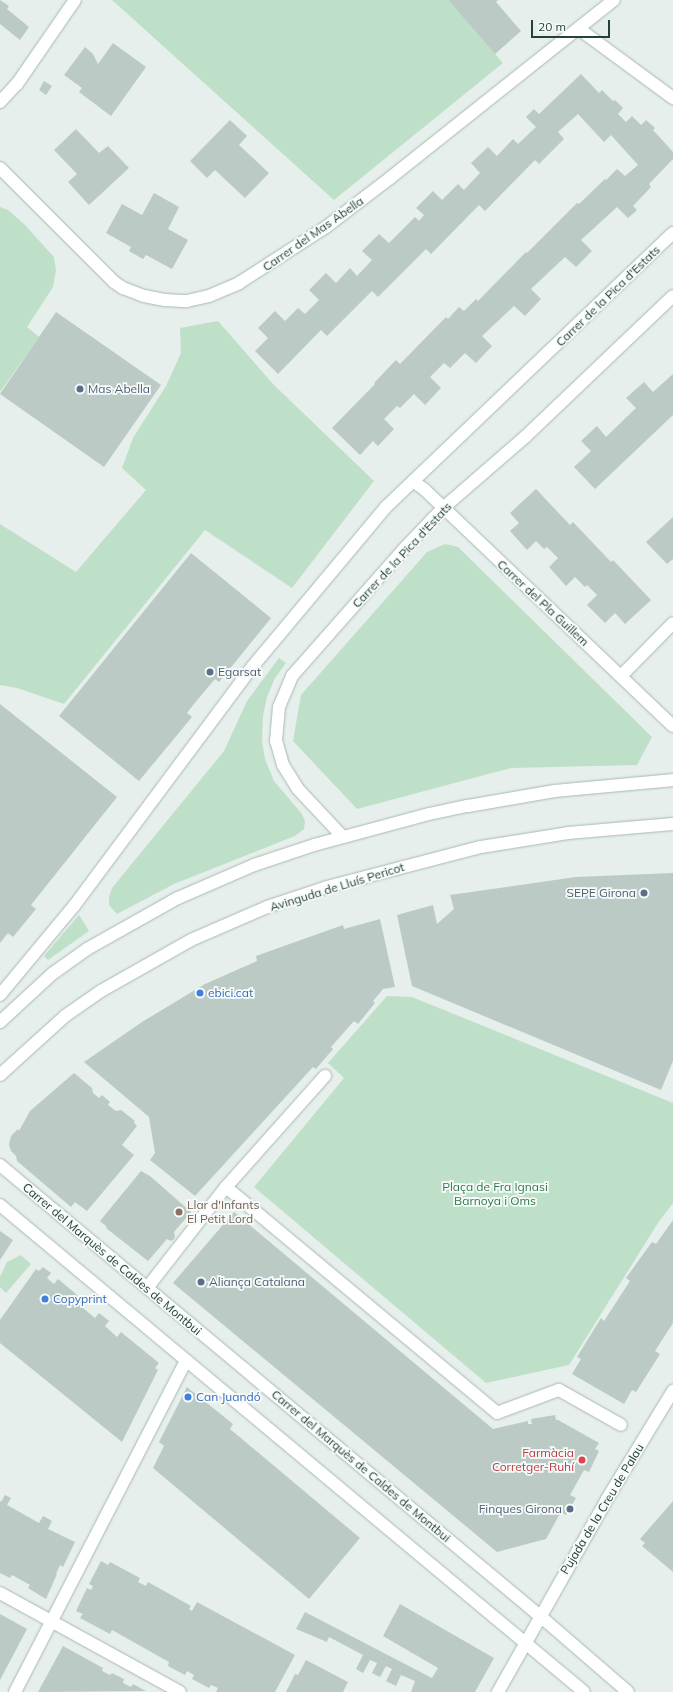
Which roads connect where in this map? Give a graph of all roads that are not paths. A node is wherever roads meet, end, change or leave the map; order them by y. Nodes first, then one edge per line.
1 (75, 0) edge
2 (614, 0) edge
3 (579, 29) junction
4 (673, 98) edge
5 (0, 102) edge
6 (0, 168) edge
7 (673, 234) edge
8 (673, 296) edge
9 (413, 481) junction
10 (443, 508) junction
11 (673, 622) edge
12 (621, 676) junction
13 (673, 726) edge
14 (673, 780) edge
15 (673, 824) edge
16 (343, 837) junction
17 (0, 995) edge
18 (0, 1022) edge
19 (0, 1075) edge
20 (325, 1076) dead end
21 (0, 1165) edge
22 (226, 1187) junction
23 (0, 1205) edge
24 (147, 1288) junction
25 (186, 1360) junction
26 (673, 1391) edge
27 (621, 1425) dead end
28 (0, 1593) edge
29 (540, 1616) junction
30 (52, 1622) junction
31 (525, 1644) junction
32 (15, 1692) edge
33 (180, 1692) edge
34 (498, 1692) edge
35 (584, 1692) edge
36 (628, 1692) edge

1 - 5 street
2 - 3 street, Carrer del Mas Abella
3 - 4 street
3 - 6 street, Carrer del Mas Abella
7 - 9 street, Carrer de la Pica d'Estats
8 - 10 street, Carrer de la Pica d'Estats
9 - 10 street, Carrer del Pla Guillem
9 - 17 street, Carrer de la Pica d'Estats
10 - 12 street, Carrer del Pla Guillem
10 - 16 street, Carrer de la Pica d'Estats
11 - 12 street
12 - 13 street, Carrer del Pla Guillem
14 - 16 street
15 - 19 street, Avinguda de Lluís Pericot
16 - 18 street
20 - 22 street
21 - 24 street, Carrer del Marquès de Caldes de Montbui
22 - 24 street
22 - 27 street
23 - 25 street
24 - 29 street, Carrer del Marquès de Caldes de Montbui
25 - 30 street
25 - 31 street
26 - 29 street, Pujada de la Creu de Palau
28 - 30 street
29 - 31 street, Pujada de la Creu de Palau
29 - 36 street, Carrer del Marquès de Caldes de Montbui
30 - 32 street
30 - 33 street
31 - 34 street, Pujada de la Creu de Palau
31 - 35 street

